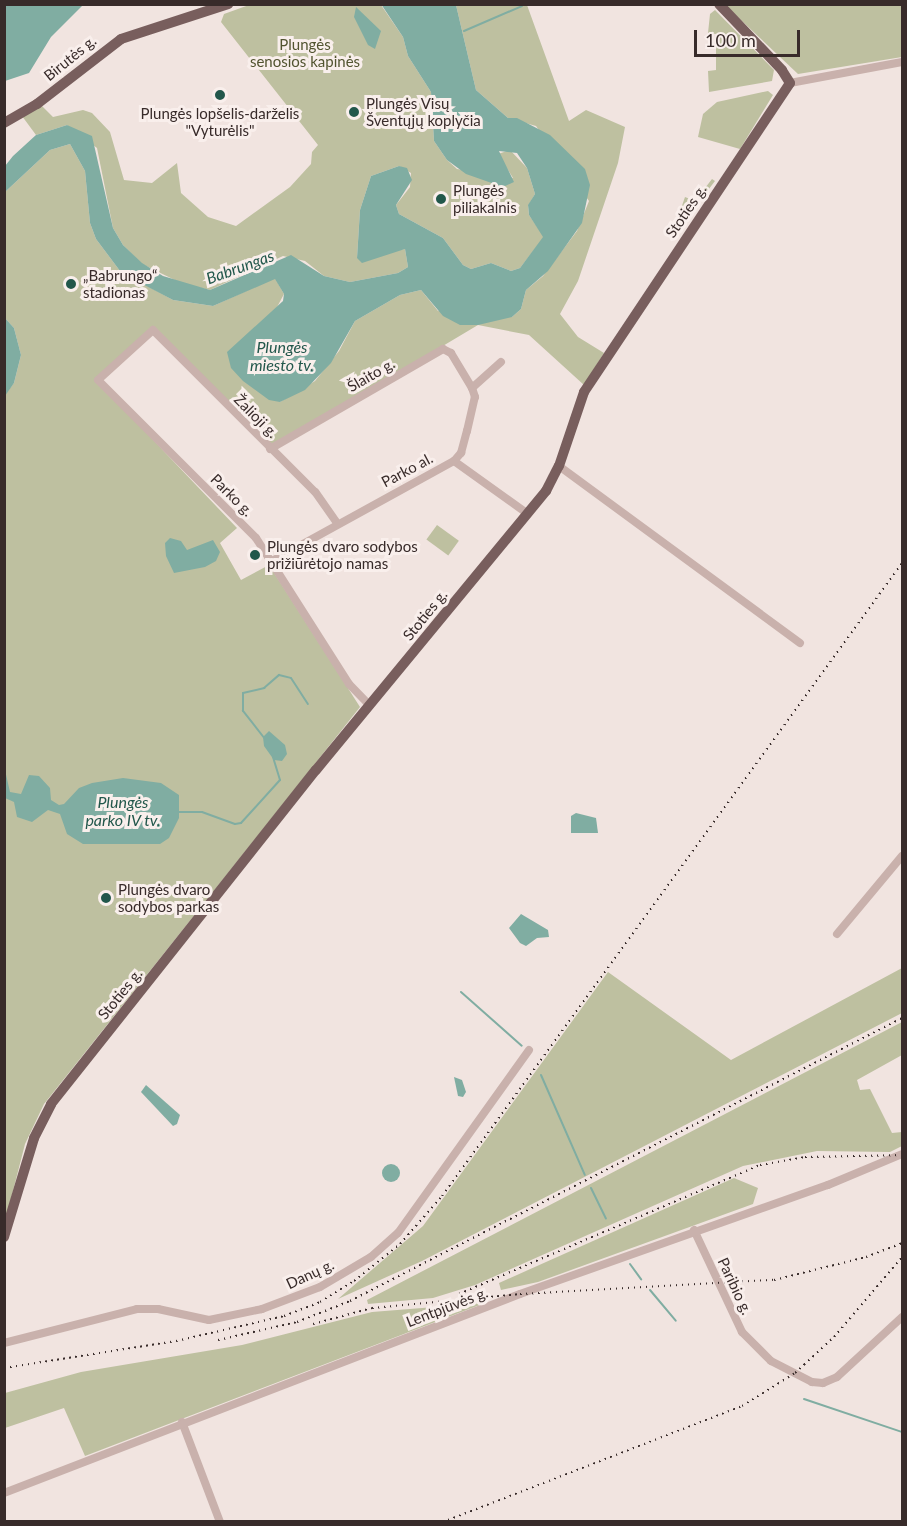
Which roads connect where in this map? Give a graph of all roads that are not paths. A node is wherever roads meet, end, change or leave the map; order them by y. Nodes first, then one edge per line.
1 (228, 4) edge
2 (719, 4) edge
3 (903, 62) edge
4 (790, 83) junction
5 (4, 123) edge
6 (153, 330) joint
7 (501, 362) dead end
8 (472, 388) junction
9 (270, 449) junction
10 (454, 461) junction
11 (559, 466) junction
12 (528, 514) junction
13 (337, 523) junction
14 (272, 561) junction
15 (800, 643) dead end
16 (370, 706) junction
17 (903, 856) edge
18 (837, 934) dead end
19 (530, 1050) dead end
20 (903, 1154) edge
21 (694, 1230) junction
22 (4, 1237) edge
23 (903, 1317) edge
24 (4, 1343) edge
25 (182, 1422) junction
26 (4, 1493) edge
27 (220, 1521) edge

1 - 5 main road, Birutės g.
2 - 4 main road
3 - 4 street
4 - 11 main road, Stoties g.
6 - 9 street, Žalioji g.
6 - 14 street, Parko g.
7 - 8 street
8 - 9 street, Šlaito g.
8 - 10 street, Parko al.
9 - 13 street, Žalioji g.
10 - 12 street
10 - 13 street, Parko al.
11 - 12 main road, Stoties g.
11 - 15 street
12 - 16 main road, Stoties g.
13 - 14 street, Parko al.
14 - 16 street, Parko g.
16 - 22 main road, Stoties g.
17 - 18 street
19 - 24 street, Danų g.
20 - 21 street, Lentpjūvės g.
21 - 23 street, Paribio g.
21 - 25 street, Lentpjūvės g.
25 - 26 street, Lentpjūvės g.
25 - 27 street

